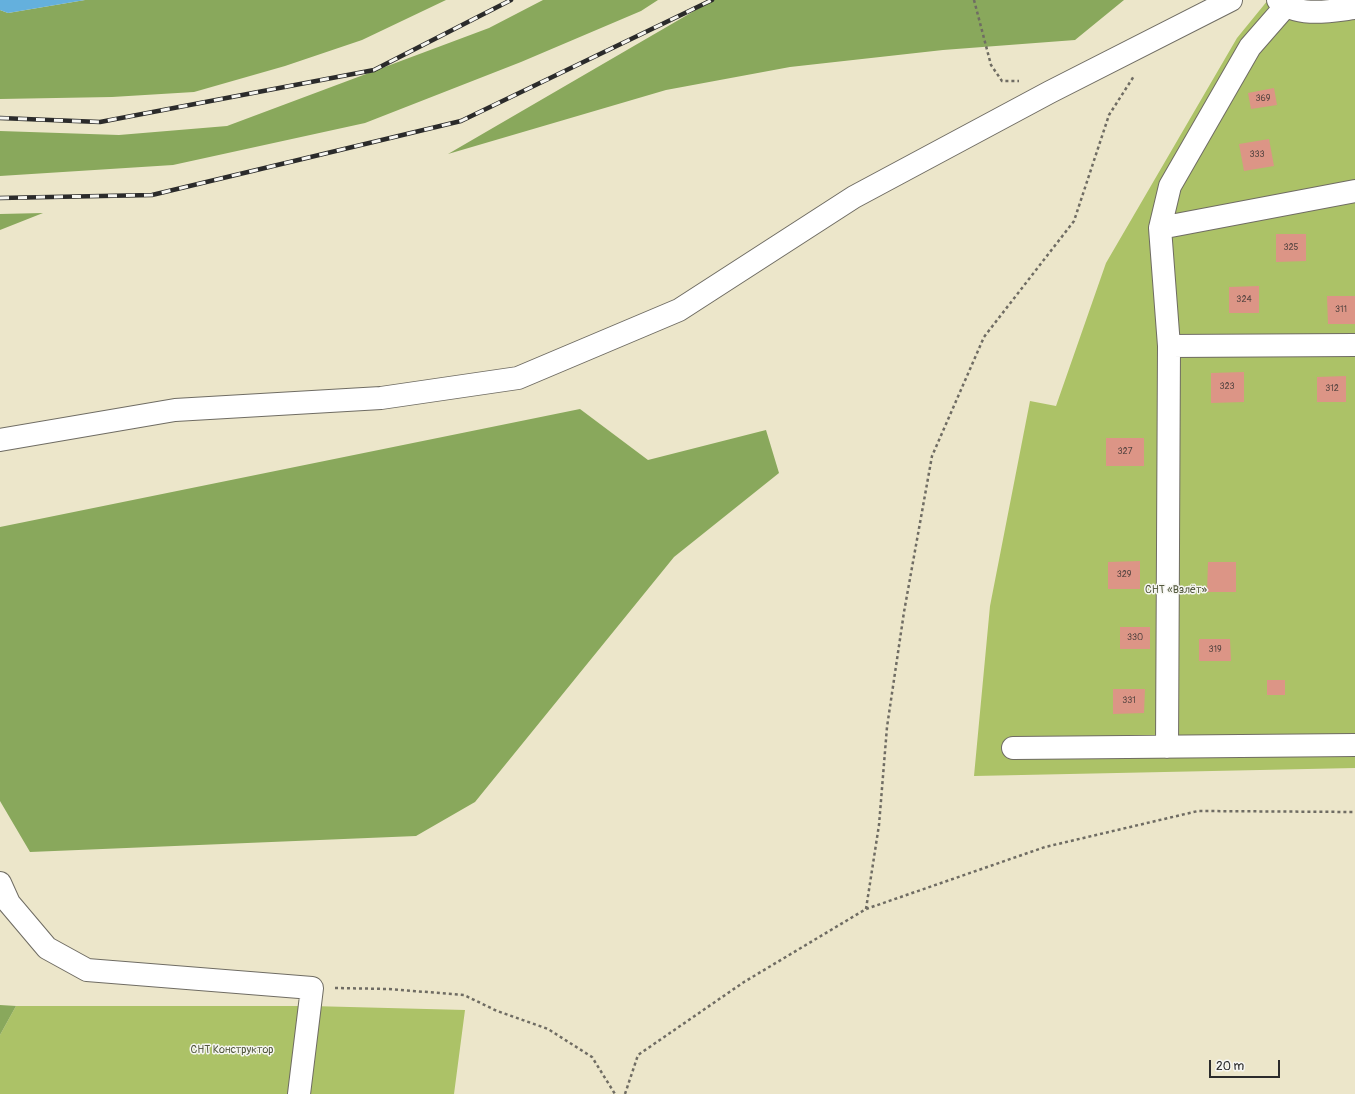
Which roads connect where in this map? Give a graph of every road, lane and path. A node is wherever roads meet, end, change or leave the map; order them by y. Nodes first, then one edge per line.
1 (974, 0) edge
2 (1231, 0) edge
3 (1285, 2) edge
4 (1355, 8) edge
5 (1138, 70) dead end
6 (1022, 81) dead end
7 (1355, 191) edge
8 (1160, 228) junction
9 (1355, 345) edge
10 (1169, 346) junction
11 (0, 440) edge
12 (1355, 745) edge
13 (1013, 748) dead end
14 (1168, 748) junction
15 (1355, 812) edge
16 (0, 884) edge
17 (866, 909) junction
18 (312, 988) junction
19 (299, 1094) edge
20 (615, 1094) edge
21 (625, 1094) edge

1 - 6 path
2 - 11 street
3 - 4 street
3 - 8 street
5 - 17 path
7 - 8 street
8 - 10 street
9 - 10 street
10 - 14 street
12 - 14 street
13 - 14 street
15 - 17 path
16 - 18 street
17 - 21 path
18 - 19 street
18 - 20 path

